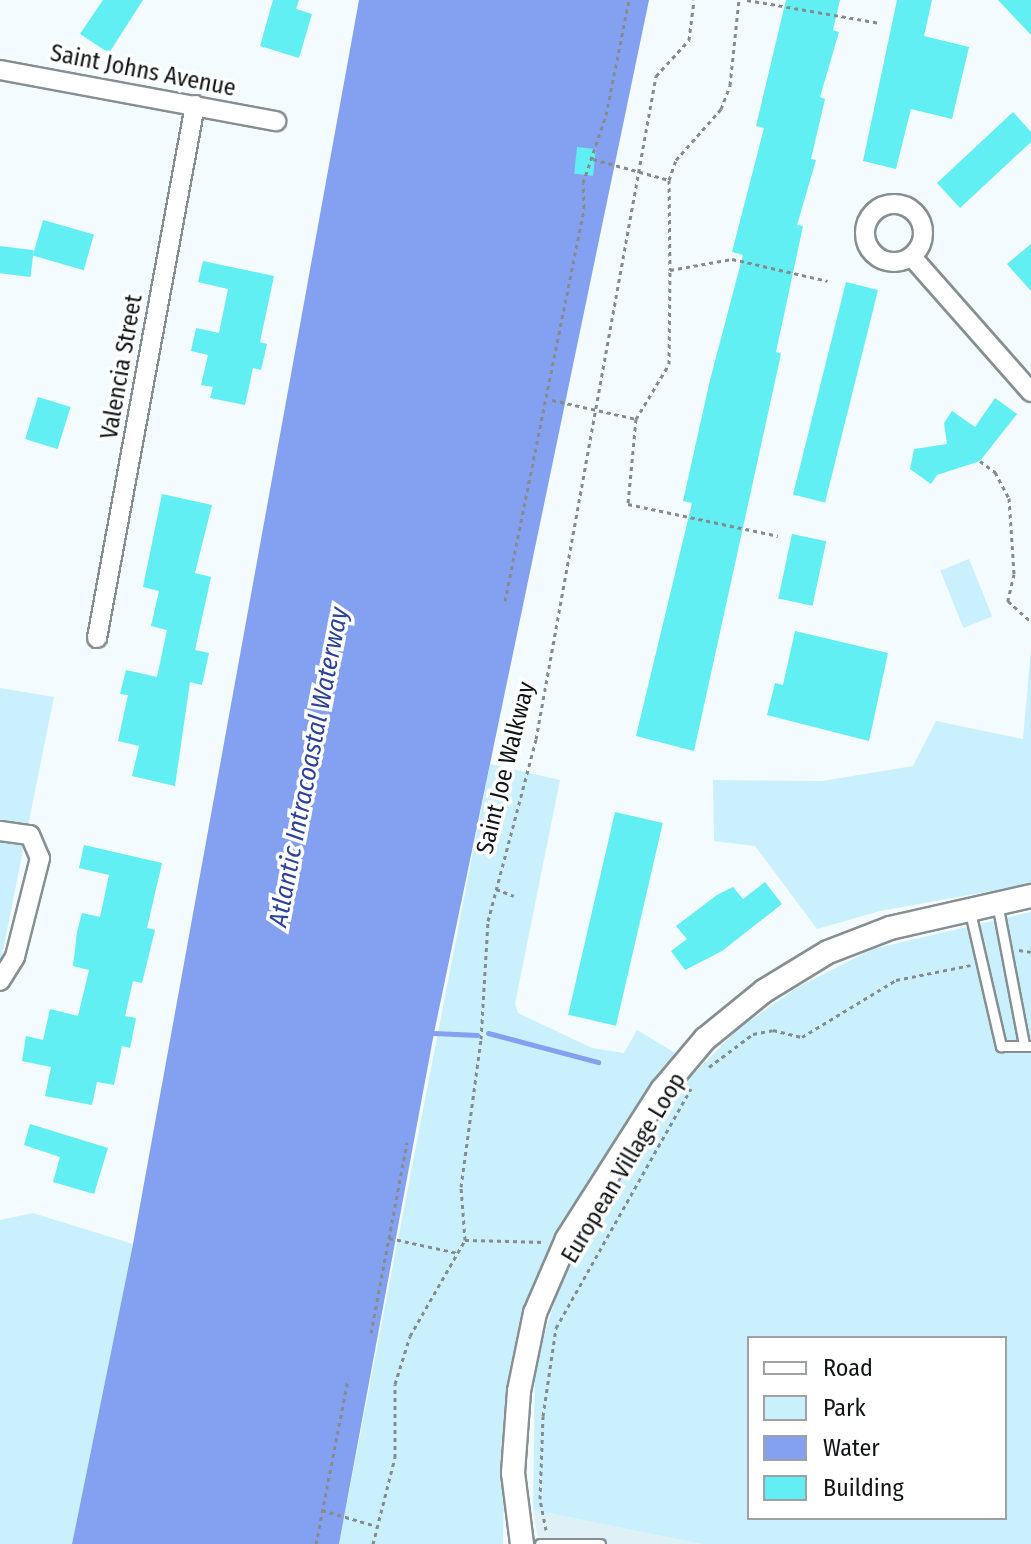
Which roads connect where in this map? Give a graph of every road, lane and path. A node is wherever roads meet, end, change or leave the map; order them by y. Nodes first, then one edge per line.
1 (629, 0) edge
2 (694, 0) edge
3 (739, 0) edge
4 (747, 0) edge
5 (880, 23) dead end
6 (0, 70) edge
7 (195, 105) junction
8 (276, 121) dead end
9 (593, 159) dead end
10 (641, 171) junction
11 (669, 180) junction
12 (912, 257) dead end
13 (670, 270) junction
14 (828, 281) dead end
15 (1031, 392) edge
16 (552, 400) dead end
17 (596, 412) junction
18 (636, 419) junction
19 (980, 461) dead end
20 (778, 536) dead end
21 (505, 601) dead end
22 (1031, 622) edge
23 (97, 638) dead end
24 (0, 831) edge
25 (496, 889) junction
26 (514, 896) dead end
27 (1031, 896) edge
28 (997, 901) junction
29 (969, 907) junction
30 (1006, 950) junction
31 (1031, 952) edge
32 (982, 959) junction
33 (0, 981) edge
34 (1028, 1045) edge
35 (703, 1072) dead end
36 (696, 1079) dead end
37 (407, 1142) dead end
38 (607, 1236) junction
39 (389, 1238) junction
40 (567, 1239) junction
41 (465, 1240) junction
42 (458, 1253) junction
43 (371, 1333) dead end
44 (348, 1379) dead end
45 (514, 1502) junction
46 (322, 1510) junction
47 (377, 1527) junction
48 (544, 1543) edge
49 (316, 1544) edge
50 (373, 1544) edge
51 (512, 1544) edge
52 (522, 1544) edge
53 (600, 1544) edge

1 - 21 path
2 - 10 path, Saint Joe Walkway
3 - 11 path
4 - 5 path
6 - 7 street, Saint Johns Avenue
7 - 8 street, Saint Johns Avenue
7 - 23 street, Valencia Street
9 - 10 path
10 - 11 path
10 - 17 path, Saint Joe Walkway
11 - 13 path
12 - 15 street
13 - 14 path
13 - 18 path
16 - 17 path
17 - 18 path
17 - 25 path, Saint Joe Walkway
18 - 20 path
19 - 22 path
24 - 33 street
25 - 26 path
25 - 41 path, Saint Joe Walkway
27 - 28 street
28 - 29 street
28 - 30 lane
29 - 32 lane
29 - 40 street
30 - 31 path
30 - 34 lane
32 - 34 lane
32 - 35 path, European Village Loop
36 - 38 path, European Village Loop
37 - 39 path
38 - 40 path
38 - 48 path, European Village Loop
39 - 42 path
39 - 43 path
40 - 41 path
40 - 45 street
41 - 42 path
42 - 47 path
44 - 46 path
45 - 51 street
45 - 52 street
46 - 47 path
46 - 49 path
47 - 50 path
48 - 53 lane

